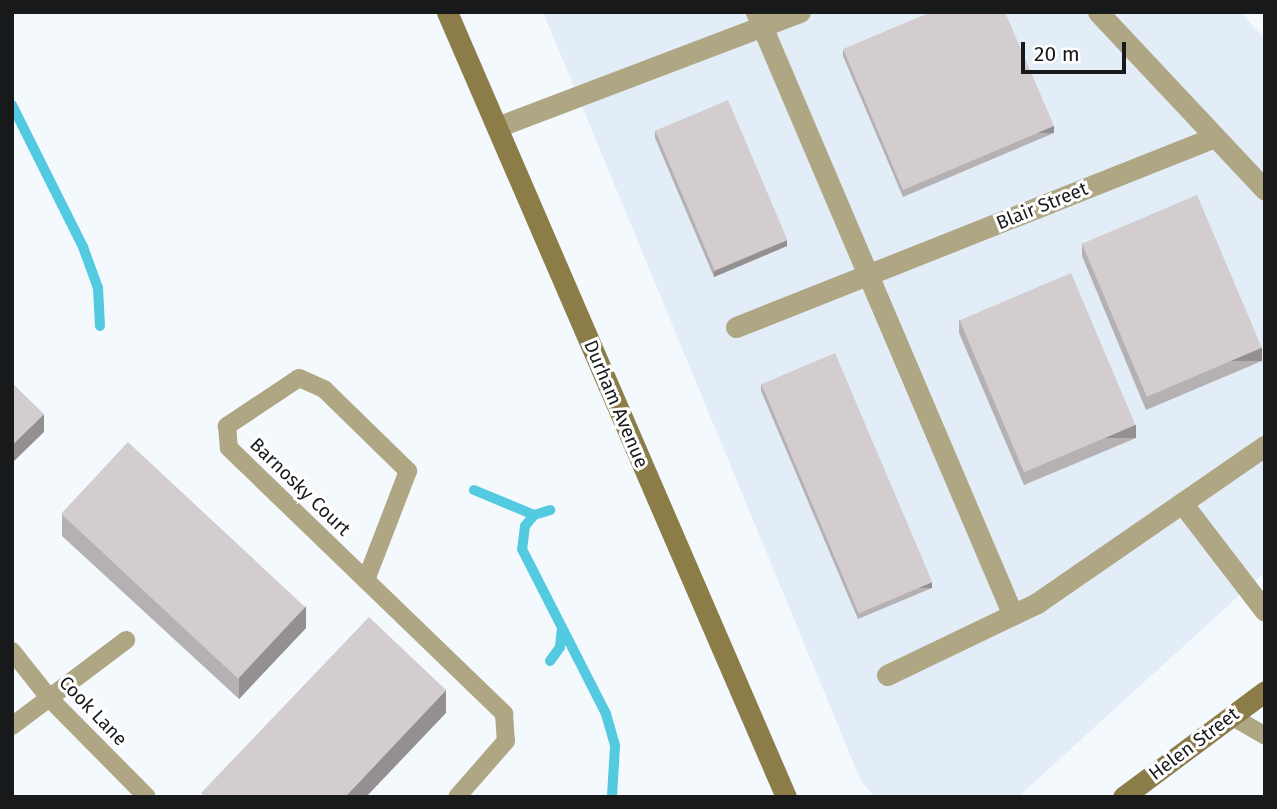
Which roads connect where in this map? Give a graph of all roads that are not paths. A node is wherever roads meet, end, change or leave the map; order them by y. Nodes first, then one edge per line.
1 (447, 12) edge
2 (800, 12) edge
3 (1098, 12) edge
4 (759, 20) edge
5 (497, 127) junction
6 (1215, 137) junction
7 (1265, 190) edge
8 (868, 276) junction
9 (736, 327) dead end
10 (1265, 446) edge
11 (1182, 503) junction
12 (366, 580) junction
13 (1265, 611) edge
14 (1013, 615) junction
15 (126, 640) dead end
16 (12, 651) edge
17 (887, 675) dead end
18 (1265, 691) edge
19 (51, 700) junction
20 (1231, 716) junction
21 (12, 726) edge
22 (1265, 736) edge
23 (1138, 793) edge
24 (148, 797) edge
25 (457, 797) edge
26 (786, 797) edge

1 - 5 main road, Durham Avenue
2 - 4 street
3 - 6 street
4 - 5 street
4 - 8 street
5 - 26 main road, Durham Avenue
6 - 7 street
6 - 8 street, Blair Street
8 - 9 street, Blair Street
8 - 14 street
10 - 11 street
11 - 13 street
11 - 14 street
12 - 12 lane, Barnosky Court
12 - 25 lane, Barnosky Court
14 - 17 street
15 - 19 lane
16 - 19 lane, Cook Lane
18 - 20 main road, Helen Street
19 - 21 lane
19 - 24 lane, Cook Lane
20 - 22 lane
20 - 23 main road, Helen Street

